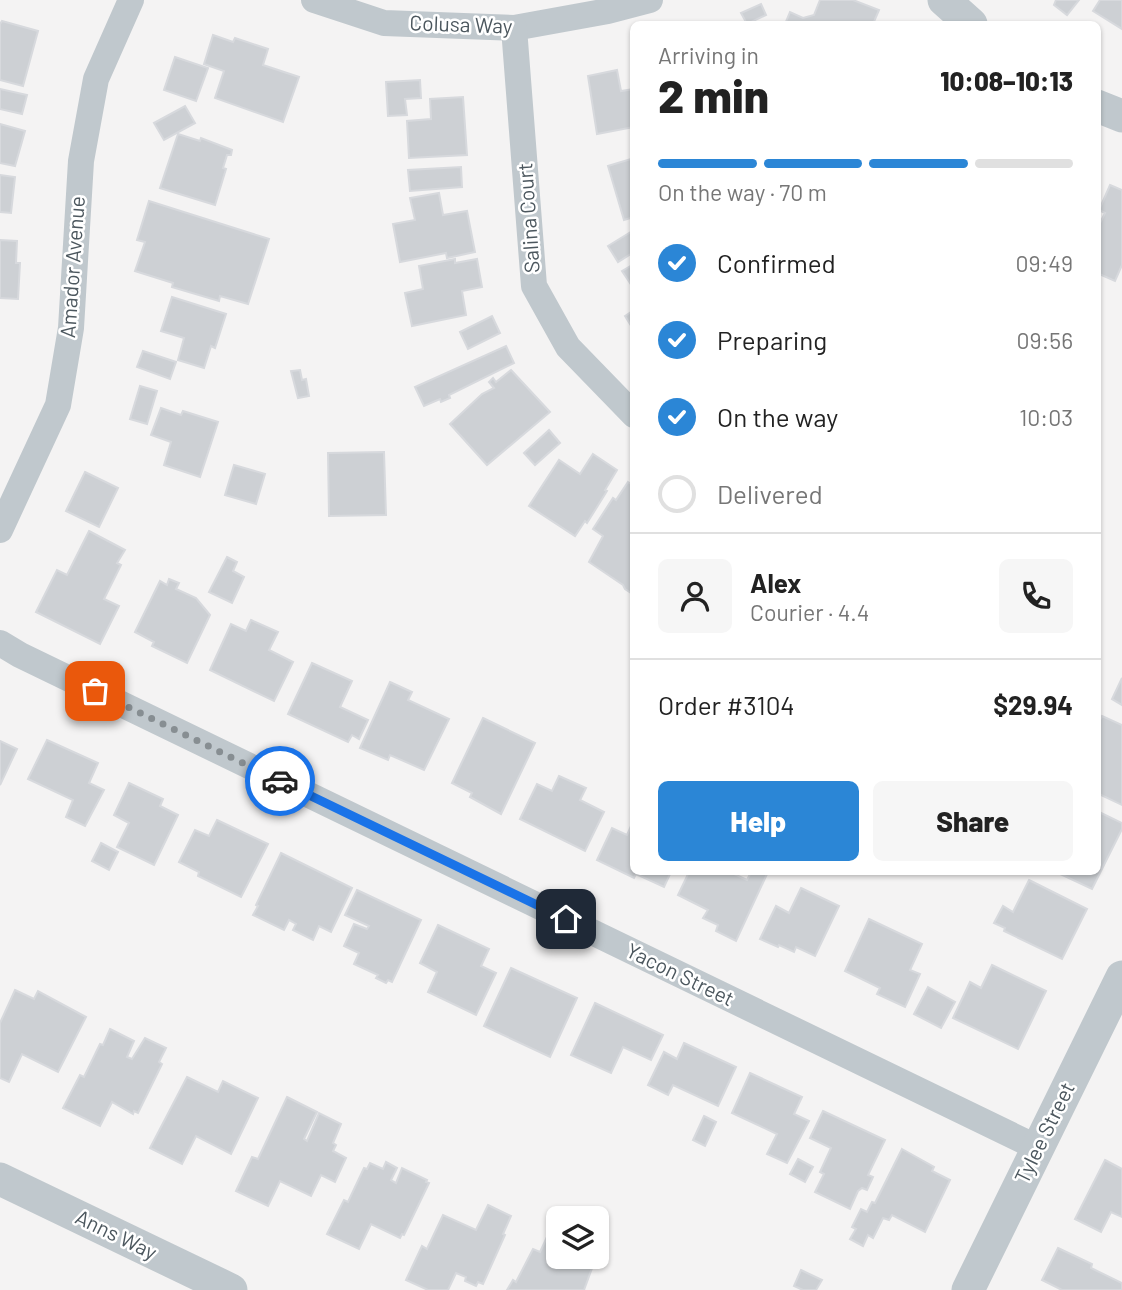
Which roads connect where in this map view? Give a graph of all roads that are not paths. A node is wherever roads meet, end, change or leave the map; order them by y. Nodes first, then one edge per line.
1 (131, 0) edge
2 (314, 0) edge
3 (650, 0) edge
4 (944, 0) edge
5 (968, 21) edge
6 (514, 28) junction
7 (1101, 108) edge
8 (1122, 116) edge
9 (630, 411) edge
10 (0, 530) edge
11 (10, 649) edge
12 (1122, 976) edge
13 (1038, 1148) junction
14 (0, 1179) edge
15 (232, 1290) edge
16 (968, 1290) edge

1 - 10 street, Amador Avenue
2 - 6 street, Colusa Way
3 - 6 street, Colusa Way
4 - 5 street
6 - 9 street, Salina Court
7 - 8 street
11 - 13 street, Yacon Street
12 - 13 street, Tylee Street
13 - 16 street, Tylee Street
14 - 15 street, Anns Way

